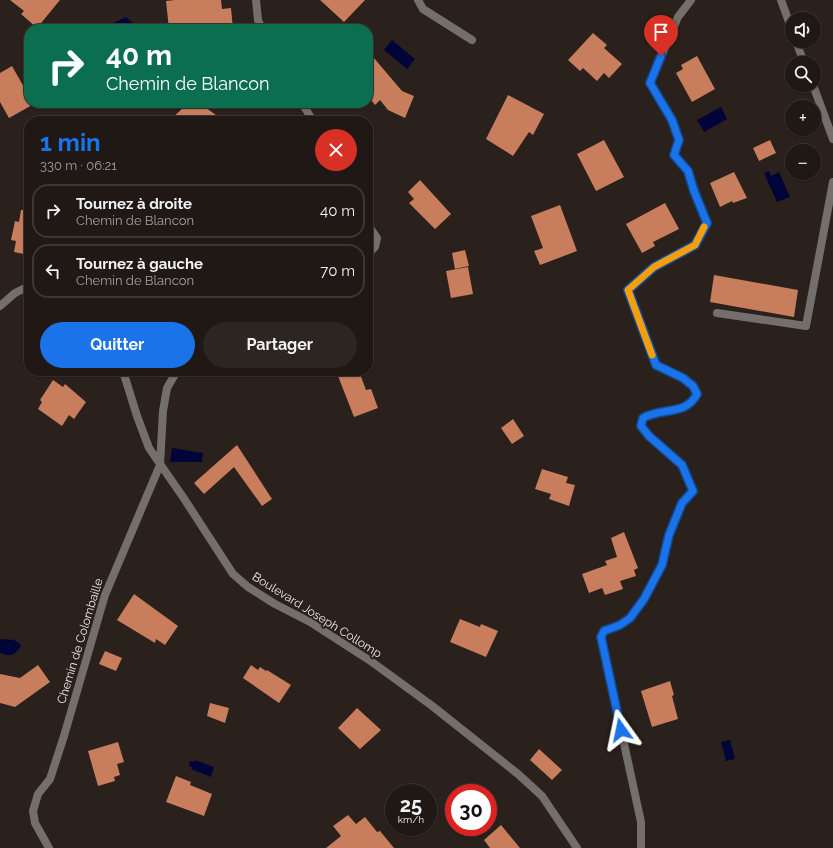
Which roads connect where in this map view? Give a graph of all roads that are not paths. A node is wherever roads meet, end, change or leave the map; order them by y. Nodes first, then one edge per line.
1 (256, 0) edge
2 (418, 0) edge
3 (691, 0) edge
4 (781, 0) edge
5 (785, 12) edge
6 (260, 24) edge
7 (472, 40) dead end
8 (816, 92) edge
9 (833, 139) edge
10 (833, 182) edge
11 (373, 233) edge
12 (373, 249) edge
13 (24, 288) edge
14 (0, 306) edge
15 (717, 313) dead end
16 (125, 376) edge
17 (174, 376) edge
18 (160, 465) junction
19 (49, 848) edge
20 (577, 848) edge
21 (641, 848) edge

1 - 6 street
2 - 7 street
3 - 21 street
4 - 5 street
8 - 9 street
10 - 15 street
11 - 12 street
13 - 14 street
16 - 18 street, Boulevard Joseph Collomp
17 - 18 street, Chemin de Colombaille
18 - 19 street, Chemin de Colombaille
18 - 20 street, Boulevard Joseph Collomp

